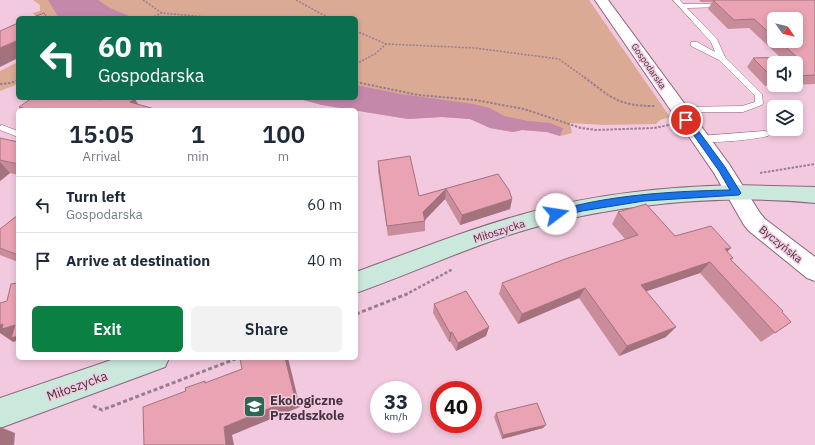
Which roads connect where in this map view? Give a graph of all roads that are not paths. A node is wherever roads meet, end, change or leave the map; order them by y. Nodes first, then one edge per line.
1 (601, 0) edge
2 (676, 0) edge
3 (733, 5) edge
4 (682, 6) junction
5 (694, 44) dead end
6 (722, 58) junction
7 (680, 110) junction
8 (2, 128) dead end
9 (16, 133) edge
10 (765, 134) dead end
11 (700, 139) junction
12 (815, 185) edge
13 (792, 192) junction
14 (736, 193) junction
15 (815, 195) edge
16 (815, 272) edge
17 (358, 283) edge
18 (149, 360) edge
19 (0, 413) edge

1 - 7 street, Gospodarska
2 - 4 lane
3 - 4 lane
4 - 6 lane
5 - 6 lane
6 - 7 lane
7 - 11 street, Gospodarska
8 - 9 lane
10 - 11 lane
11 - 14 street, Gospodarska
12 - 13 street, Miłoszycka
13 - 14 street, Miłoszycka
13 - 15 street, Miłoszycka
14 - 16 street, Byczyńska
14 - 17 street, Miłoszycka
18 - 19 street, Miłoszycka

